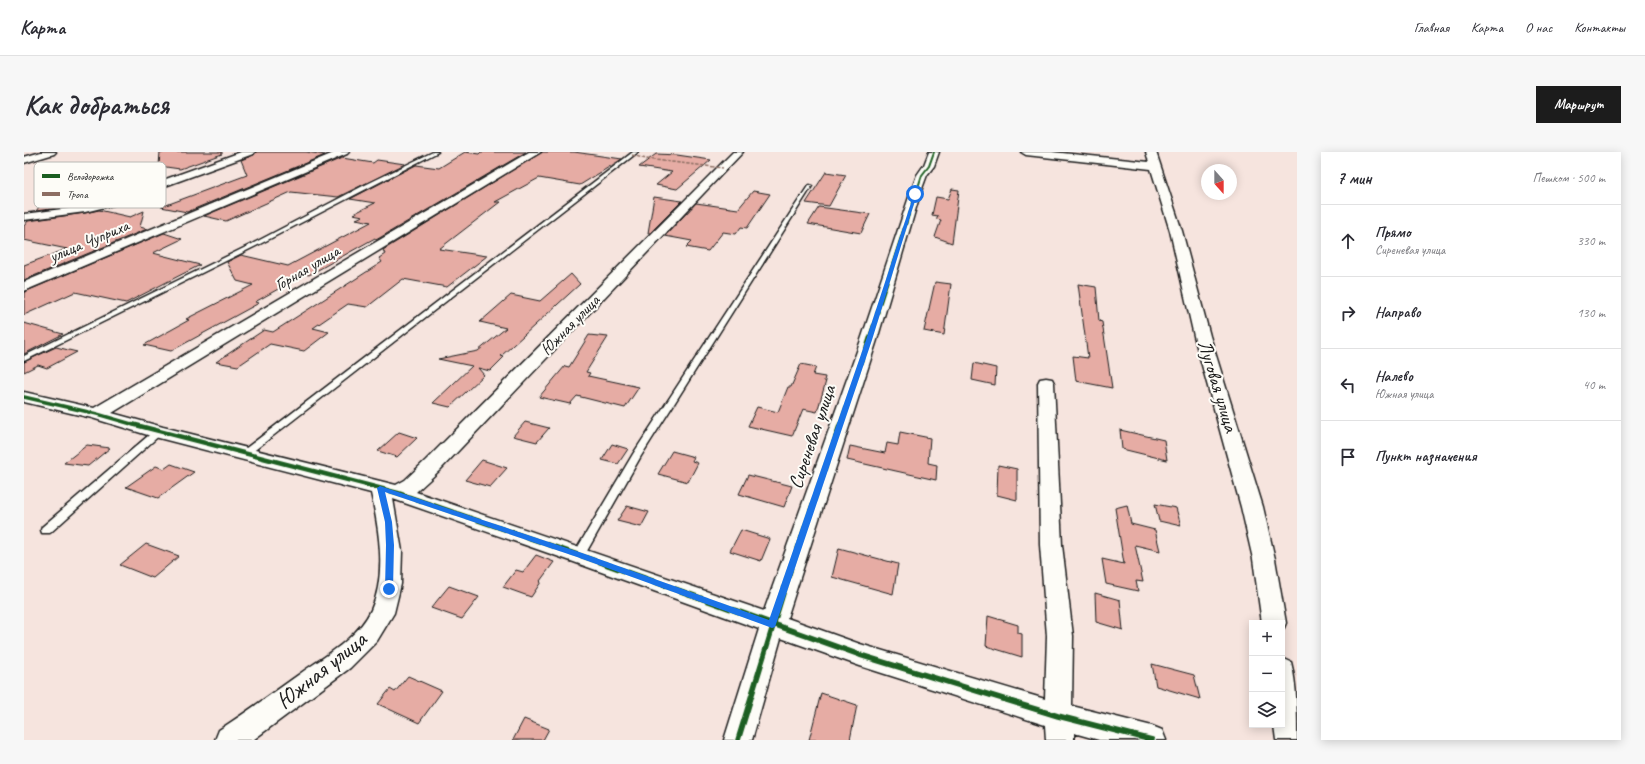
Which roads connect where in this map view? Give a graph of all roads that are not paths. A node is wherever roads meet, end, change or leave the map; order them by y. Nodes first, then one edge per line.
1 (51, 152) edge
2 (250, 152) edge
3 (344, 152) edge
4 (436, 152) edge
5 (536, 152) edge
6 (636, 152) edge
7 (738, 152) edge
8 (934, 152) edge
9 (1026, 152) edge
10 (1153, 159) edge
11 (24, 160) edge
12 (166, 183) edge
13 (810, 186) dead end
14 (87, 208) edge
15 (24, 217) edge
16 (24, 287) edge
17 (24, 359) edge
18 (1046, 383) dead end
19 (24, 397) edge
20 (97, 414) junction
21 (158, 432) junction
22 (244, 454) junction
23 (389, 491) junction
24 (46, 530) dead end
25 (579, 555) junction
26 (1274, 620) edge
27 (772, 624) junction
28 (1285, 692) edge
29 (1058, 716) junction
30 (229, 740) edge
31 (738, 740) edge
32 (1060, 740) edge
33 (1152, 740) edge
34 (1290, 740) edge

1 - 11 street
2 - 12 street
3 - 16 street, улица Чуприха
4 - 17 lane
5 - 20 street, Горная улица
6 - 22 lane
7 - 23 street, Южная улица
8 - 27 street, Сиреневая улица
9 - 10 street
10 - 26 street, Луговая улица
13 - 25 lane
14 - 15 street
18 - 29 street
19 - 20 street
20 - 21 street
21 - 22 street
21 - 24 lane
22 - 23 street
23 - 25 street
23 - 30 street, Южная улица
25 - 27 street
27 - 29 street
27 - 31 street, Сиреневая улица
28 - 34 street
29 - 32 street
29 - 33 street

